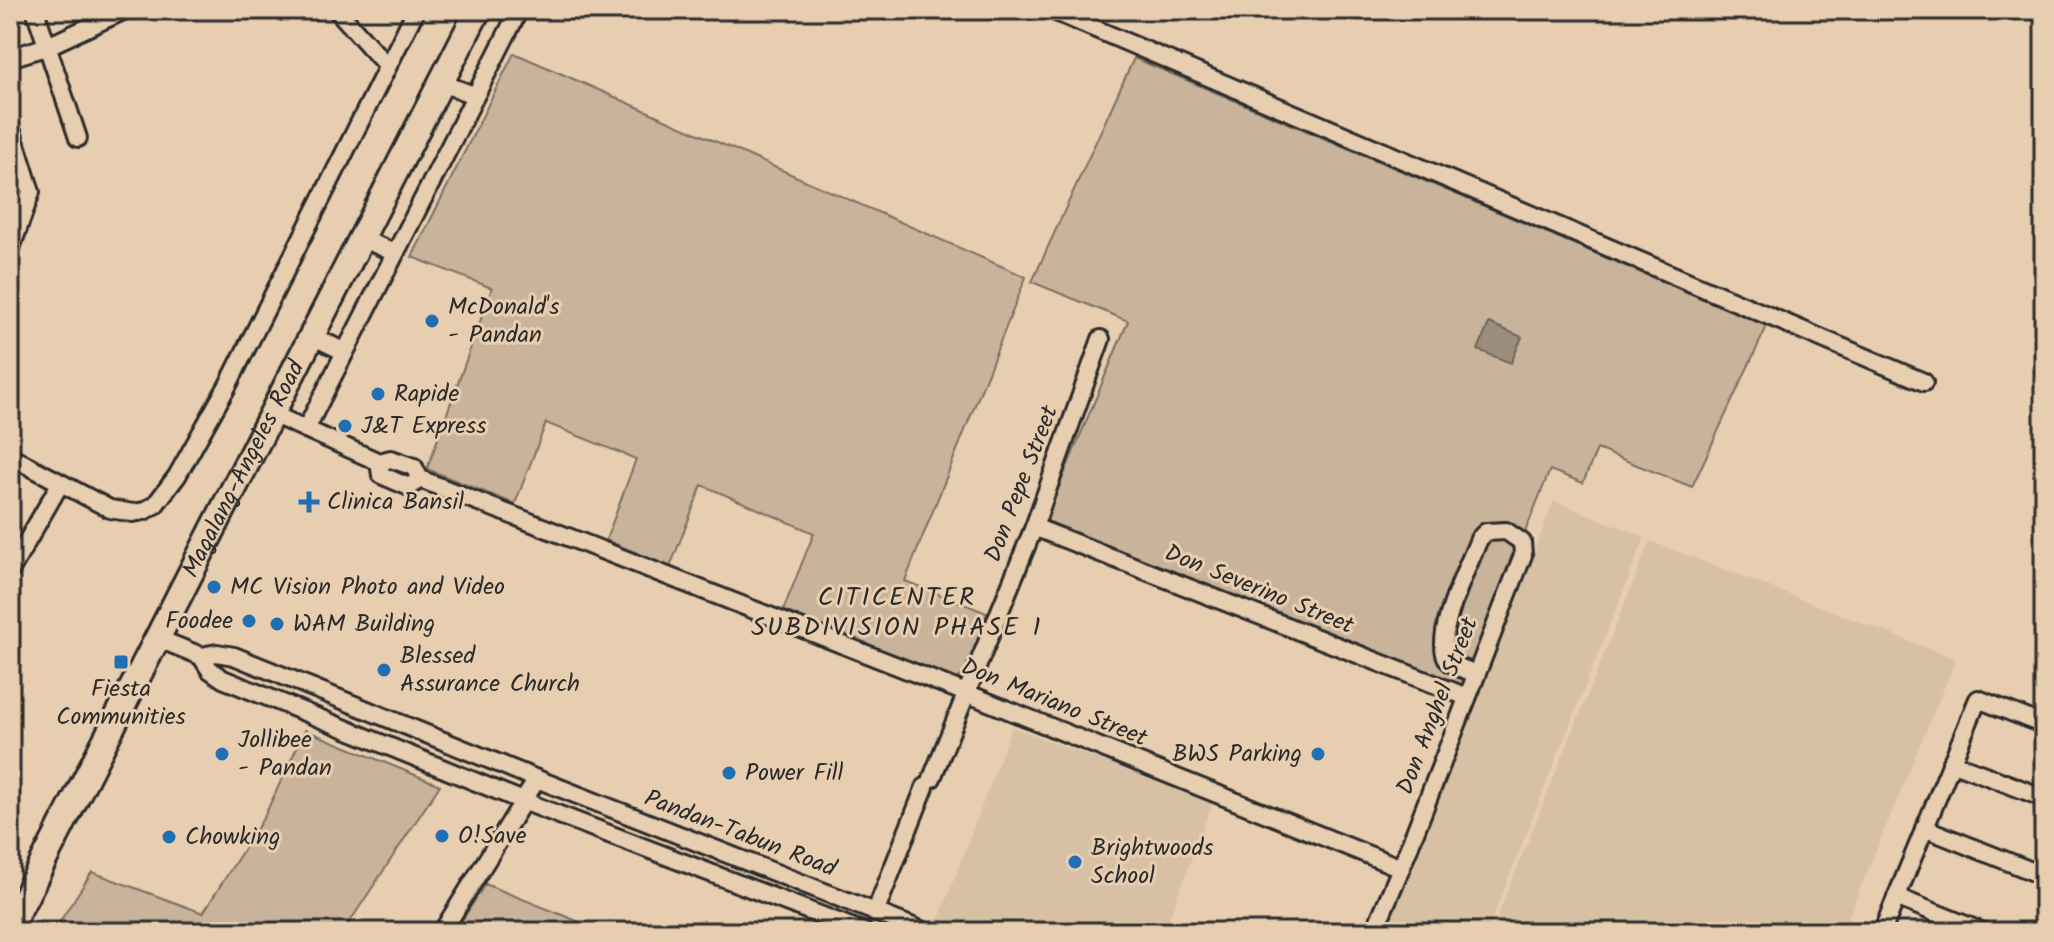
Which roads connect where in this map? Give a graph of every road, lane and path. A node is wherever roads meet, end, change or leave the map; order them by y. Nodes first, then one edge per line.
1 (35, 10) edge
2 (125, 10) edge
3 (337, 10) edge
4 (416, 10) edge
5 (478, 10) edge
6 (519, 10) edge
7 (1051, 10) edge
8 (48, 46) junction
9 (10, 58) edge
10 (387, 66) junction
11 (441, 83) junction
12 (474, 95) junction
13 (10, 125) edge
14 (78, 138) dead end
15 (361, 238) junction
16 (10, 251) edge
17 (395, 253) junction
18 (312, 336) junction
19 (1101, 339) dead end
20 (345, 352) junction
21 (1924, 382) dead end
22 (272, 414) junction
23 (306, 429) junction
24 (10, 456) edge
25 (60, 484) junction
26 (1034, 527) junction
27 (10, 571) edge
28 (159, 639) junction
29 (201, 656) junction
30 (1476, 674) junction
31 (966, 693) junction
32 (1467, 697) junction
33 (2044, 725) edge
34 (1951, 762) junction
35 (537, 779) junction
36 (2044, 798) edge
37 (523, 801) junction
38 (1924, 828) junction
39 (1401, 868) junction
40 (2044, 876) edge
41 (1896, 897) junction
42 (875, 913) junction
43 (10, 927) edge
44 (442, 932) edge
45 (864, 932) edge
46 (926, 932) edge
47 (1374, 932) edge
48 (1882, 932) edge
49 (1983, 932) edge

1 - 8 street
2 - 8 street
3 - 10 street
4 - 10 street
5 - 11 main road, Magalang-Angeles Road
6 - 12 street
7 - 21 street
8 - 9 street
8 - 14 street
10 - 25 street
11 - 12 street
11 - 15 main road, Magalang-Angeles Road
12 - 17 street
13 - 16 street
15 - 17 street
15 - 18 main road, Magalang-Angeles Road
17 - 20 street
18 - 20 street
18 - 22 main road, Magalang-Angeles Road
19 - 26 street, Don Pepe Street
20 - 23 street
22 - 23 street, Don Mariano Street
22 - 28 main road, Magalang-Angeles Road
23 - 31 street, Don Mariano Street
24 - 25 street
25 - 27 street
26 - 31 street, Don Pepe Street
26 - 32 street, Don Severino Street
28 - 29 street, Pandan-Tabun Road
28 - 43 main road, Magalang-Angeles Road
29 - 35 street, Pandan-Tabun Road
29 - 37 street, Pandan-Tabun Road
30 - 30 street, Don Anghel Street
30 - 32 street, Don Anghel Street
31 - 39 street, Don Mariano Street
31 - 42 street, Don Pepe Street
32 - 39 street, Don Anghel Street
33 - 34 street
34 - 36 street
34 - 38 street
35 - 37 street
35 - 42 street, Pandan-Tabun Road
37 - 44 street
37 - 45 street, Pandan-Tabun Road
38 - 40 street
38 - 41 street
39 - 47 street, Don Anghel Street
41 - 48 street
41 - 49 street
42 - 46 street, Pandan-Tabun Road

